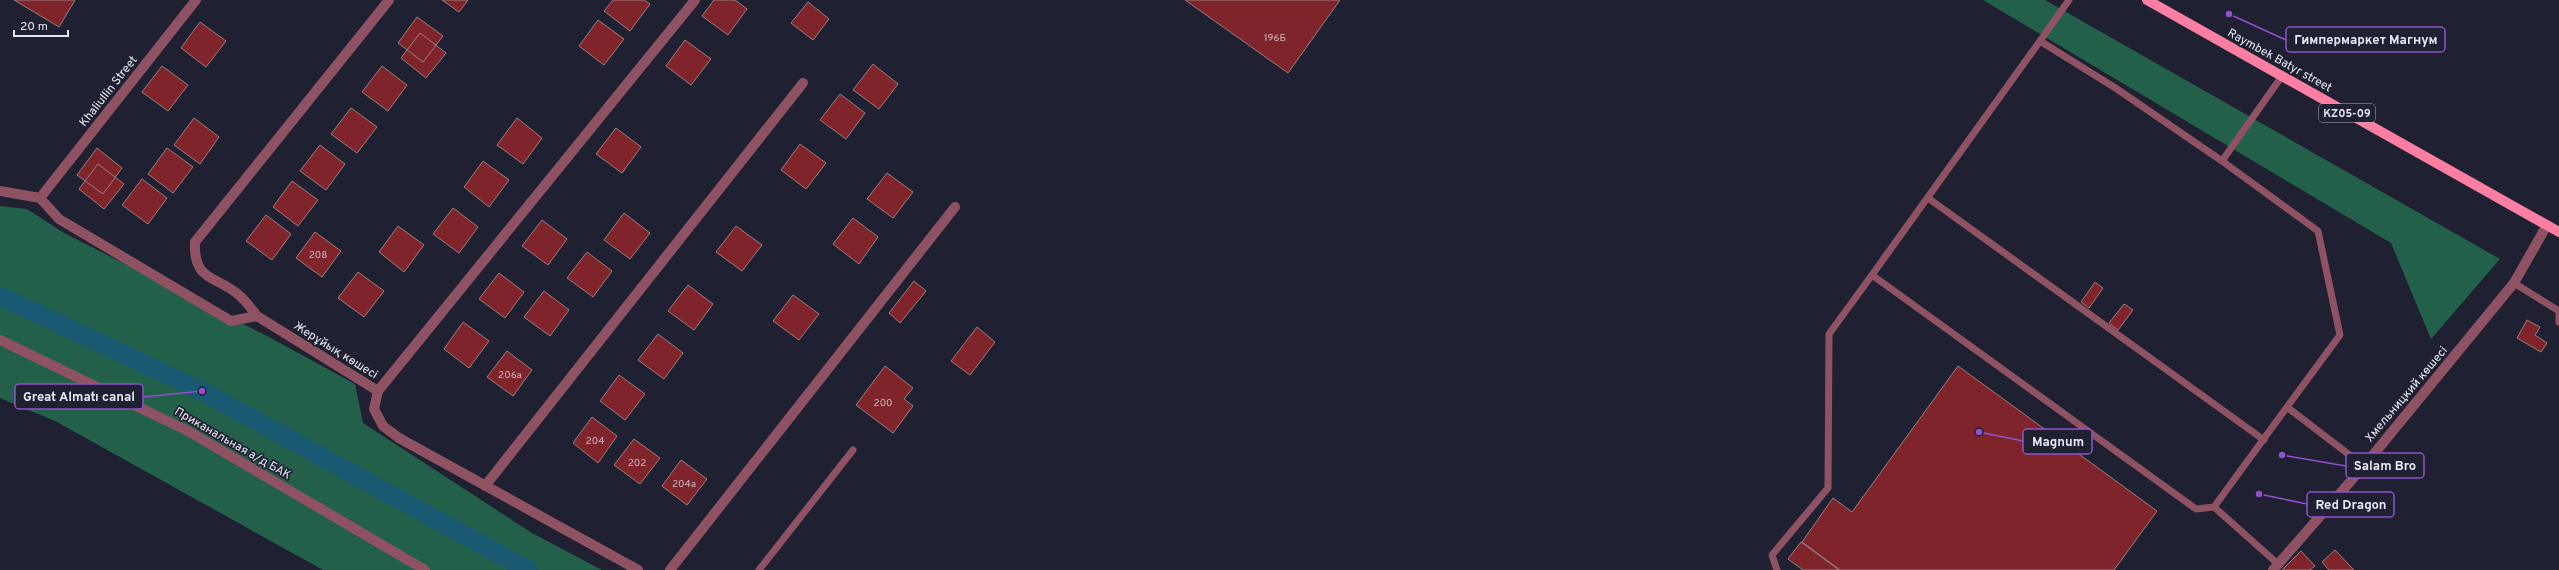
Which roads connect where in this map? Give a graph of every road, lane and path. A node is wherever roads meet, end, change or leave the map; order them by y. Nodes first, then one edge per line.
1 (196, 0) edge
2 (389, 0) edge
3 (695, 0) edge
4 (2069, 0) edge
5 (2147, 0) edge
6 (2040, 41) junction
7 (2282, 76) junction
8 (803, 83) dead end
9 (2222, 161) junction
10 (0, 190) edge
11 (40, 198) junction
12 (1928, 198) junction
13 (955, 207) dead end
14 (2547, 225) junction
15 (2559, 232) edge
16 (1872, 275) junction
17 (2514, 283) junction
18 (2559, 311) edge
19 (257, 316) junction
20 (2559, 322) edge
21 (0, 340) edge
22 (378, 391) junction
23 (2287, 407) junction
24 (2264, 440) junction
25 (853, 450) dead end
26 (2364, 466) junction
27 (485, 486) junction
28 (2214, 507) junction
29 (2276, 567) edge
30 (426, 570) edge
31 (638, 570) edge
32 (670, 570) edge
33 (759, 570) edge
34 (1776, 570) edge

1 - 11 street, Khaliullin Street
2 - 19 street, Жерұйық көшесі
3 - 22 street
4 - 6 lane
5 - 7 main road, Raymbek Batyr street / KZ05-09
6 - 9 lane
6 - 12 lane
7 - 9 lane
7 - 14 main road, Raymbek Batyr street / KZ05-09
8 - 27 street
9 - 23 lane
10 - 11 street
11 - 19 street
12 - 16 lane
12 - 24 lane
13 - 32 street
14 - 15 main road, KZ05-09
14 - 17 street, Хмельницкий көшесі
16 - 28 lane
16 - 34 lane
17 - 18 lane
17 - 26 street, Хмельницкий көшесі
18 - 20 lane
19 - 22 street, Жерұйық көшесі
21 - 30 street, Приканальная а/д БАК
22 - 27 street, Жерұйық көшесі
23 - 24 lane
23 - 26 lane
24 - 28 lane
25 - 33 lane
26 - 29 street, Хмельницкий көшесі
27 - 31 street, Жерұйық көшесі
28 - 29 lane

